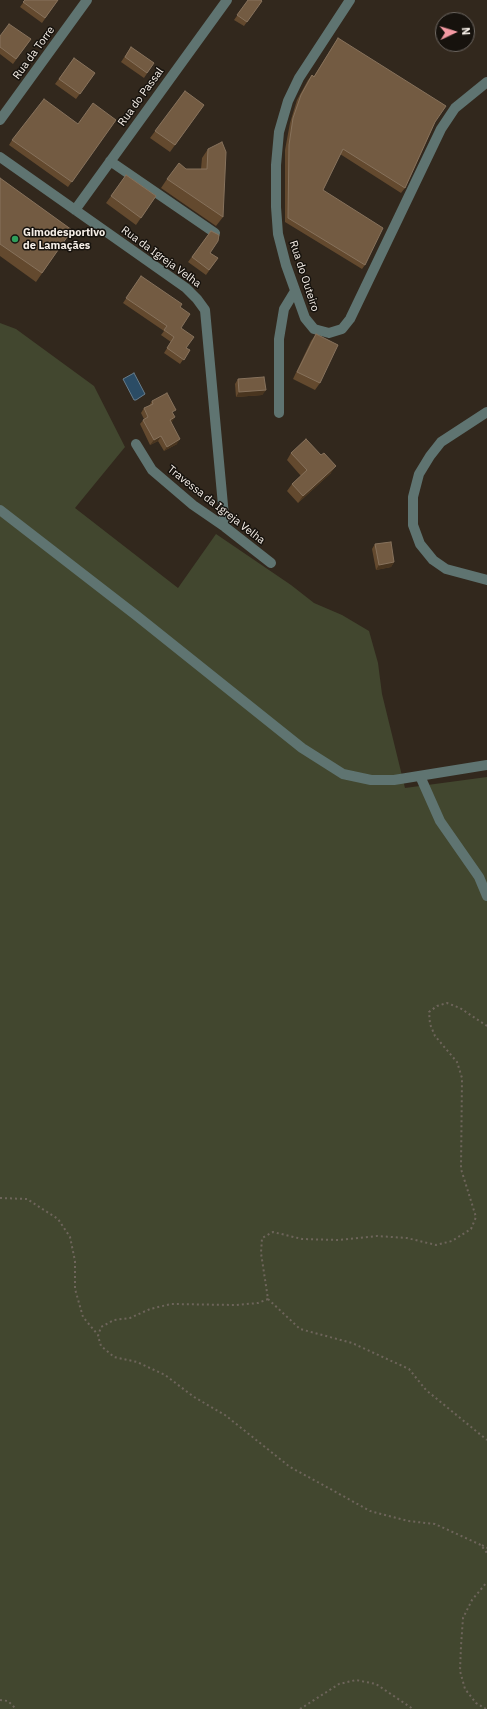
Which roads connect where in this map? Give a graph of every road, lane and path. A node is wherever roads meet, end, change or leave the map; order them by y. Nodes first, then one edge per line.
1 (87, 0) edge
2 (227, 0) edge
3 (350, 0) edge
4 (487, 82) edge
5 (0, 120) edge
6 (0, 157) edge
7 (110, 162) junction
8 (75, 210) junction
9 (215, 232) edge
10 (295, 291) junction
11 (487, 412) edge
12 (279, 413) dead end
13 (136, 444) dead end
14 (0, 510) edge
15 (225, 526) junction
16 (270, 563) dead end
17 (487, 580) edge
18 (487, 765) edge
19 (420, 776) junction
20 (487, 896) edge
21 (487, 1026) edge
22 (0, 1198) edge
23 (268, 1299) junction
24 (98, 1336) junction
25 (487, 1440) edge
26 (481, 1545) junction
27 (487, 1548) edge
28 (487, 1553) edge
29 (487, 1582) edge
30 (0, 1700) edge
31 (16, 1709) edge
32 (300, 1709) edge
33 (413, 1709) edge
34 (486, 1709) edge

1 - 5 street, Rua da Torre
2 - 7 street, Rua do Passal
3 - 10 street, Rua do Outeiro
4 - 10 street, Rua do Outeiro
6 - 8 street, Rua da Igreja Velha
7 - 8 street, Rua do Passal
7 - 9 street
8 - 15 street, Rua da Igreja Velha
10 - 12 street
11 - 17 street
13 - 15 street, Travessa da Igreja Velha
14 - 19 street
15 - 16 street, Travessa da Igreja Velha
18 - 19 street
19 - 20 street
21 - 23 path
22 - 24 path
23 - 24 path
23 - 25 path
24 - 26 path
26 - 27 path
26 - 28 path
29 - 34 path
30 - 31 path
32 - 33 path

